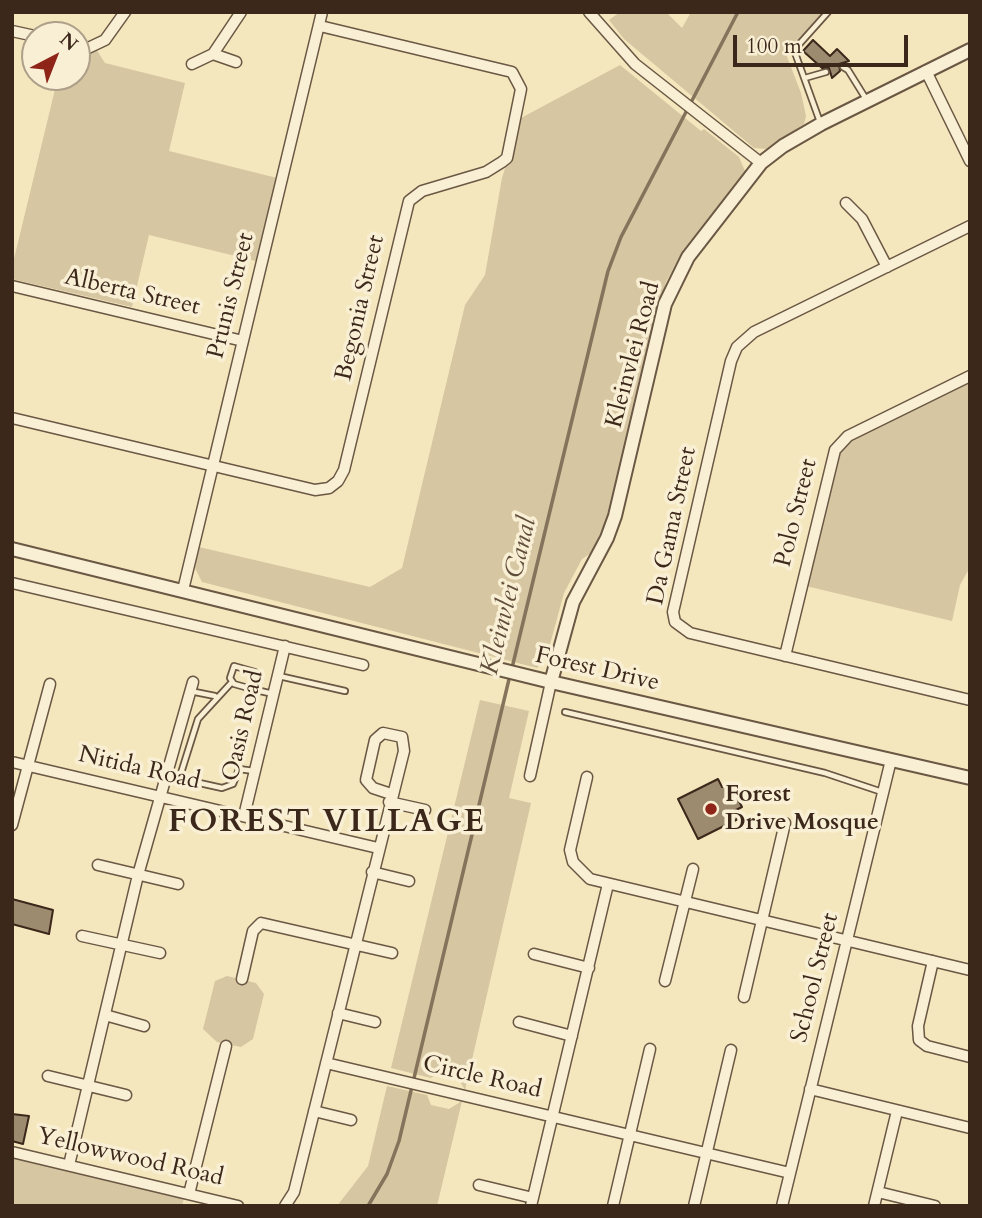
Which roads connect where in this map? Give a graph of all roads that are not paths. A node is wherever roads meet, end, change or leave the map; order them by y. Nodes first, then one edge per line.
1 (125, 12) edge
2 (241, 12) edge
3 (322, 12) edge
4 (589, 12) edge
5 (828, 12) edge
6 (320, 26) junction
7 (91, 46) edge
8 (970, 50) edge
9 (213, 54) junction
10 (236, 62) dead end
11 (192, 64) dead end
12 (843, 67) dead end
13 (926, 71) junction
14 (826, 72) dead end
15 (805, 78) junction
16 (868, 101) junction
17 (821, 124) junction
18 (970, 161) edge
19 (761, 163) junction
20 (846, 202) dead end
21 (970, 226) edge
22 (887, 267) junction
23 (12, 286) edge
24 (243, 341) junction
25 (970, 376) edge
26 (12, 418) edge
27 (213, 466) junction
28 (12, 549) edge
29 (12, 583) edge
30 (183, 590) junction
31 (285, 646) junction
32 (785, 656) junction
33 (363, 664) dead end
34 (278, 676) junction
35 (232, 682) junction
36 (551, 682) junction
37 (50, 684) dead end
38 (192, 687) joint
39 (252, 689) junction
40 (345, 691) dead end
41 (274, 694) junction
42 (216, 696) junction
43 (970, 700) edge
44 (565, 712) dead end
45 (891, 760) junction
46 (12, 762) edge
47 (26, 765) junction
48 (255, 771) junction
49 (530, 776) dead end
50 (587, 777) dead end
51 (970, 778) edge
52 (883, 792) junction
53 (162, 796) junction
54 (390, 798) junction
55 (425, 810) dead end
56 (244, 816) junction
57 (785, 823) dead end
58 (12, 825) edge
59 (378, 848) junction
60 (98, 865) dead end
61 (693, 869) dead end
62 (372, 872) junction
63 (138, 875) junction
64 (409, 881) dead end
65 (178, 884) dead end
66 (608, 884) junction
67 (685, 902) junction
68 (763, 921) junction
69 (82, 936) dead end
70 (846, 941) junction
71 (355, 943) junction
72 (122, 945) junction
73 (160, 953) dead end
74 (392, 953) dead end
75 (534, 954) dead end
76 (933, 961) junction
77 (589, 968) junction
78 (970, 970) edge
79 (242, 979) dead end
80 (665, 981) dead end
81 (744, 997) dead end
82 (338, 1013) junction
83 (105, 1016) junction
84 (375, 1022) dead end
85 (519, 1022) dead end
86 (144, 1026) dead end
87 (572, 1036) junction
88 (226, 1046) dead end
89 (650, 1049) dead end
90 (731, 1050) dead end
91 (970, 1057) edge
92 (326, 1063) junction
93 (48, 1076) dead end
94 (88, 1086) junction
95 (810, 1089) junction
96 (126, 1095) dead end
97 (314, 1111) junction
98 (897, 1111) junction
99 (553, 1116) junction
100 (351, 1120) dead end
101 (970, 1128) edge
102 (629, 1134) junction
103 (12, 1152) edge
104 (708, 1152) junction
105 (69, 1165) junction
106 (790, 1173) junction
107 (479, 1185) dead end
108 (878, 1192) junction
109 (189, 1194) junction
110 (532, 1202) edge
111 (227, 1204) edge
112 (238, 1206) edge
113 (285, 1206) edge
114 (613, 1206) edge
115 (694, 1206) edge
116 (782, 1206) edge
117 (874, 1206) edge
118 (935, 1206) edge

1 - 7 street
2 - 9 street
3 - 6 street, Prunis Street
4 - 19 street
5 - 15 lane
6 - 24 street, Prunis Street
6 - 27 street, Begonia Street
8 - 13 street, Kleinvlei Road
9 - 10 street
9 - 11 street
12 - 16 lane
13 - 16 street, Kleinvlei Road
13 - 18 street
14 - 15 lane
15 - 17 lane
16 - 17 street, Kleinvlei Road
17 - 19 street, Kleinvlei Road
19 - 36 street, Kleinvlei Road
20 - 22 street
21 - 22 street, Da Gama Street
22 - 32 street, Da Gama Street
23 - 24 street, Alberta Street
24 - 27 street, Prunis Street
25 - 32 street, Polo Street
26 - 27 street, Begonia Street
27 - 30 street, Prunis Street
28 - 30 street, Forest Drive
29 - 31 street
30 - 36 street, Forest Drive
31 - 33 street
31 - 34 street, Oasis Road
32 - 43 street, Da Gama Street
34 - 40 lane
34 - 41 street, Oasis Road
35 - 39 lane
35 - 39 lane
35 - 42 lane
36 - 45 street, Forest Drive
36 - 49 street
37 - 47 street
38 - 42 lane
38 - 53 street
39 - 41 lane
41 - 48 street, Oasis Road
42 - 48 lane
44 - 52 lane, Forest Drive
45 - 51 street, Forest Drive
45 - 52 street, School Street
46 - 47 street, Nitida Road
47 - 53 street, Nitida Road
47 - 58 street
48 - 56 street, Oasis Road
50 - 66 street
52 - 70 street, School Street
53 - 56 street, Nitida Road
53 - 63 street
54 - 54 street
54 - 55 street
54 - 59 street
56 - 59 street, Nitida Road
57 - 68 street
59 - 62 street
60 - 63 street
61 - 67 street
62 - 64 street
62 - 71 street
63 - 65 street
63 - 72 street
66 - 67 street
66 - 77 street
67 - 68 street
67 - 80 street
68 - 70 street
68 - 81 street
69 - 72 street
70 - 76 street
70 - 95 street, School Street
71 - 74 street
71 - 79 street
71 - 82 street
72 - 73 street
72 - 83 street
75 - 77 street
76 - 78 street
76 - 91 street
77 - 87 street
82 - 84 street
82 - 92 street
83 - 86 street
83 - 94 street
85 - 87 street
87 - 99 street
88 - 109 street
89 - 102 street
90 - 104 street
92 - 97 street
92 - 99 street, Circle Road
93 - 94 street
94 - 96 street
94 - 105 street
95 - 98 street
95 - 106 street, School Street
97 - 100 street
97 - 113 street
98 - 101 street
98 - 108 street
99 - 102 street, Circle Road
99 - 110 street
102 - 104 street, Circle Road
102 - 114 street
103 - 105 street, Yellowwood Road
104 - 106 street, Circle Road
104 - 115 street
105 - 109 street, Yellowwood Road
106 - 116 street, School Street
107 - 110 street
108 - 117 street
108 - 118 street
109 - 111 street, Yellowwood Road
111 - 112 street, Yellowwood Road

